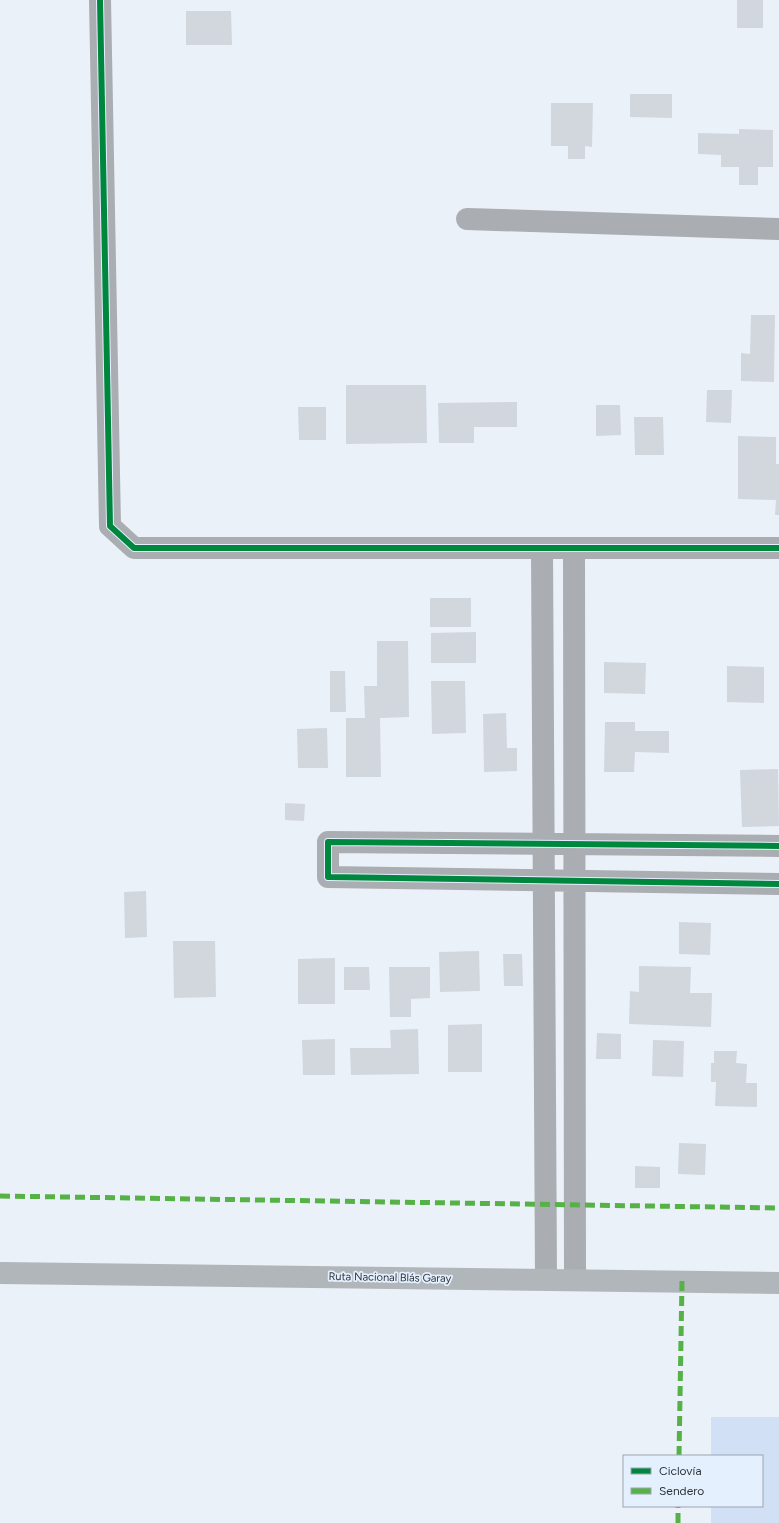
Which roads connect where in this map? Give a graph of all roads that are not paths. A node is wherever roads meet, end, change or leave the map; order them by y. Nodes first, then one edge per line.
1 (100, 0) edge
2 (467, 219) dead end
3 (779, 229) edge
4 (542, 548) junction
5 (574, 548) junction
6 (779, 548) edge
7 (544, 844) junction
8 (574, 844) junction
9 (779, 846) edge
10 (544, 880) junction
11 (574, 881) junction
12 (779, 884) edge
13 (0, 1272) edge
14 (546, 1279) junction
15 (575, 1280) junction
16 (779, 1283) edge

1 - 4 street
2 - 3 street
4 - 5 street
4 - 7 street
5 - 6 street
5 - 8 street
7 - 8 street
7 - 10 street
7 - 10 street
8 - 9 street
8 - 11 street
10 - 11 street
10 - 14 street
11 - 12 street
11 - 15 street
13 - 14 highway, Ruta Nacional Blás Garay
14 - 15 highway, Ruta Nacional Blás Garay
15 - 16 highway, Ruta Nacional Blás Garay

